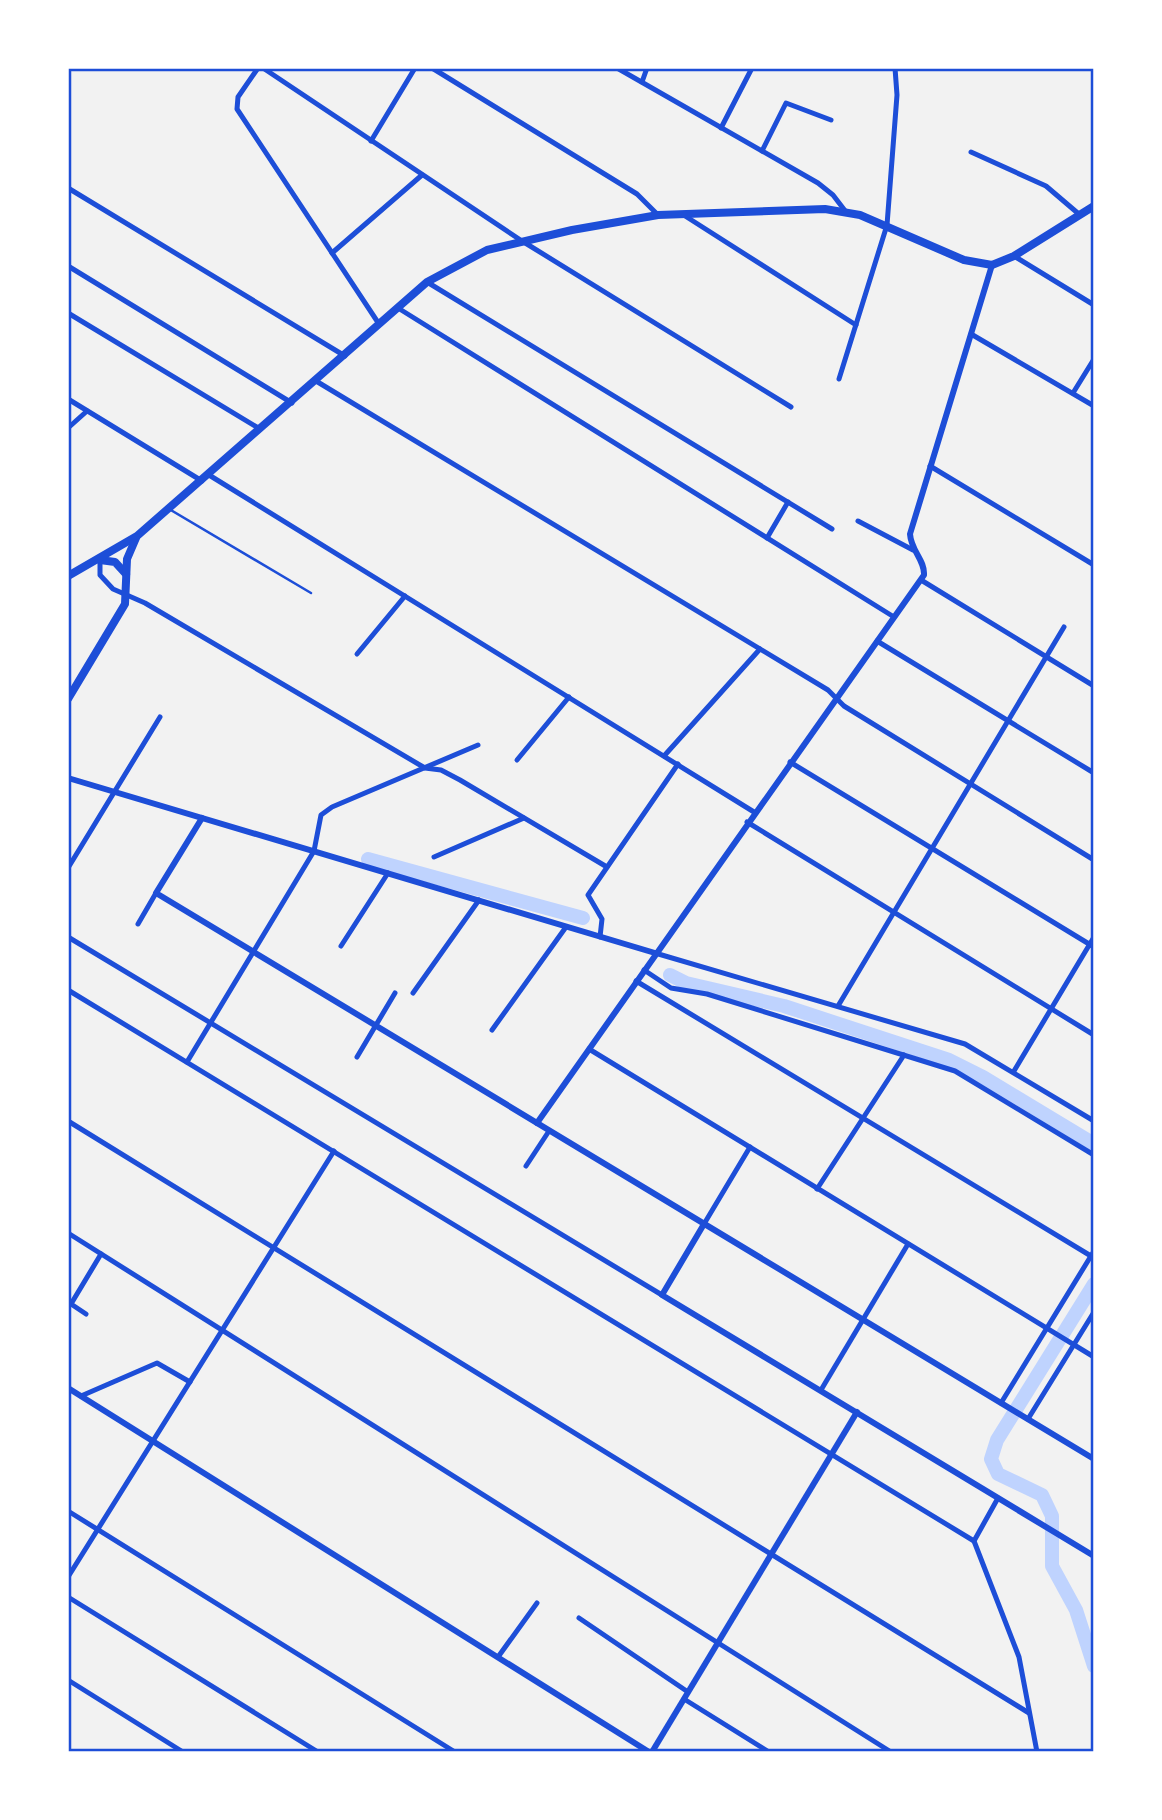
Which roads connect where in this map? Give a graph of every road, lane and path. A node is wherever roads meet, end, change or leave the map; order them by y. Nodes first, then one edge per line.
1 (260, 68) edge
2 (415, 68) edge
3 (432, 68) edge
4 (617, 68) edge
5 (647, 68) edge
6 (752, 68) edge
7 (895, 68) edge
8 (642, 82) junction
9 (831, 120) dead end
10 (721, 128) junction
11 (371, 141) junction
12 (762, 151) junction
13 (971, 152) dead end
14 (422, 174) junction
15 (68, 188) edge
16 (1094, 206) edge
17 (846, 212) junction
18 (679, 213) junction
19 (657, 215) junction
20 (1080, 215) junction
21 (887, 225) junction
22 (522, 241) junction
23 (332, 253) junction
24 (1014, 257) junction
25 (992, 265) junction
26 (68, 266) edge
27 (427, 282) junction
28 (1094, 305) edge
29 (398, 308) junction
30 (68, 313) edge
31 (379, 324) junction
32 (856, 326) junction
33 (971, 334) junction
34 (345, 356) junction
35 (1094, 359) edge
36 (839, 379) dead end
37 (316, 382) junction
38 (1073, 393) junction
39 (68, 399) edge
40 (292, 403) junction
41 (1094, 406) edge
42 (791, 407) dead end
43 (87, 411) junction
44 (68, 428) edge
45 (260, 429) junction
46 (930, 466) junction
47 (205, 478) junction
48 (788, 502) junction
49 (169, 509) junction
50 (858, 522) dead end
51 (832, 529) dead end
52 (137, 536) junction
53 (767, 538) junction
54 (913, 550) junction
55 (100, 560) junction
56 (1094, 565) edge
57 (127, 575) junction
58 (68, 576) edge
59 (921, 580) junction
60 (311, 593) dead end
61 (128, 596) junction
62 (405, 596) junction
63 (894, 617) junction
64 (1064, 627) dead end
65 (877, 641) junction
66 (760, 649) junction
67 (357, 654) dead end
68 (1046, 657) junction
69 (1094, 686) edge
70 (569, 697) junction
71 (68, 699) edge
72 (835, 699) junction
73 (160, 718) dead end
74 (1008, 721) junction
75 (478, 745) dead end
76 (664, 756) junction
77 (517, 760) dead end
78 (790, 761) junction
79 (678, 764) junction
80 (425, 768) junction
81 (1094, 773) edge
82 (68, 778) edge
83 (970, 784) junction
84 (115, 792) junction
85 (754, 812) junction
86 (202, 818) junction
87 (524, 818) junction
88 (747, 822) junction
89 (932, 848) junction
90 (314, 851) junction
91 (434, 857) dead end
92 (1094, 860) edge
93 (607, 867) junction
94 (68, 868) edge
95 (388, 873) junction
96 (156, 894) junction
97 (479, 901) junction
98 (894, 912) junction
99 (138, 924) dead end
100 (566, 927) junction
101 (68, 937) edge
102 (600, 937) junction
103 (1094, 937) edge
104 (341, 946) dead end
105 (1092, 946) edge
106 (253, 952) junction
107 (655, 953) junction
108 (644, 970) junction
109 (636, 981) junction
110 (68, 990) edge
111 (395, 993) dead end
112 (413, 993) dead end
113 (838, 1006) junction
114 (1051, 1008) junction
115 (211, 1023) junction
116 (376, 1026) junction
117 (492, 1030) dead end
118 (1094, 1035) edge
119 (589, 1049) junction
120 (904, 1055) junction
121 (357, 1057) dead end
122 (187, 1062) junction
123 (1014, 1071) junction
124 (863, 1118) junction
125 (68, 1121) edge
126 (1094, 1121) edge
127 (537, 1123) junction
128 (549, 1130) junction
129 (750, 1147) junction
130 (334, 1151) junction
131 (1094, 1155) edge
132 (526, 1166) dead end
133 (817, 1189) junction
134 (704, 1224) junction
135 (68, 1233) edge
136 (908, 1244) junction
137 (274, 1248) junction
138 (101, 1254) junction
139 (1092, 1254) edge
140 (662, 1295) junction
141 (1094, 1312) edge
142 (86, 1314) dead end
143 (863, 1320) junction
144 (1047, 1329) junction
145 (222, 1330) junction
146 (1071, 1343) junction
147 (1094, 1357) edge
148 (190, 1382) junction
149 (68, 1388) edge
150 (821, 1390) junction
151 (81, 1395) junction
152 (1001, 1403) junction
153 (857, 1412) junction
154 (1025, 1417) junction
155 (153, 1441) junction
156 (831, 1454) junction
157 (1094, 1459) edge
158 (999, 1498) junction
159 (68, 1511) edge
160 (98, 1530) junction
161 (974, 1541) junction
162 (771, 1554) junction
163 (1094, 1556) edge
164 (68, 1577) edge
165 (68, 1597) edge
166 (537, 1603) dead end
167 (579, 1618) dead end
168 (717, 1644) junction
169 (498, 1657) junction
170 (68, 1680) edge
171 (686, 1695) junction
172 (1029, 1713) junction
173 (183, 1752) edge
174 (318, 1752) edge
175 (454, 1752) edge
176 (651, 1752) edge
177 (769, 1752) edge
178 (891, 1752) edge
179 (1037, 1752) edge

1 - 11 street
1 - 23 street
2 - 11 street
3 - 19 street
4 - 8 street
5 - 8 street
6 - 10 street
7 - 21 street
8 - 10 street
9 - 12 street
10 - 12 street
11 - 14 street
12 - 17 street
13 - 20 street
14 - 22 street
14 - 23 street
15 - 34 street
16 - 20 main road
17 - 18 main road
17 - 21 main road
18 - 19 main road
18 - 32 street
19 - 22 main road
20 - 24 main road
21 - 25 main road
21 - 32 street
22 - 27 main road
22 - 42 street
23 - 31 street
24 - 25 main road
24 - 28 street
25 - 33 street
26 - 40 street
27 - 29 main road
27 - 48 street
29 - 31 main road
29 - 53 street
30 - 45 street
31 - 34 main road
32 - 36 street
33 - 38 street
33 - 46 street
34 - 37 main road
35 - 38 street
37 - 40 main road
37 - 66 street
38 - 41 street
39 - 43 street
40 - 45 main road
43 - 44 street
43 - 47 street
45 - 47 main road
46 - 54 street
46 - 56 street
47 - 49 main road
47 - 62 street
48 - 51 street
48 - 53 street
49 - 52 main road
49 - 60 lane
50 - 54 street
52 - 55 main road
52 - 57 main road
53 - 63 street
54 - 59 street
55 - 57 main road
55 - 58 main road
55 - 61 street
57 - 61 main road
59 - 63 street
59 - 68 street
61 - 71 main road
61 - 80 street
62 - 67 street
62 - 70 street
63 - 65 street
64 - 68 street
65 - 72 street
65 - 74 street
66 - 72 street
66 - 76 street
68 - 69 street
68 - 74 street
70 - 76 street
70 - 77 street
72 - 78 street
72 - 83 street
73 - 84 street
74 - 81 street
74 - 83 street
75 - 80 street
76 - 79 street
78 - 85 street
78 - 89 street
79 - 85 street
79 - 93 street
80 - 87 street
80 - 90 street
82 - 84 street
83 - 89 street
83 - 92 street
84 - 86 street
84 - 94 street
85 - 88 street
86 - 90 street
86 - 96 street
87 - 91 street
87 - 93 street
88 - 98 street
88 - 107 street
89 - 98 street
89 - 105 street
90 - 95 street
90 - 106 street
93 - 102 street
95 - 97 street
95 - 104 street
96 - 99 street
96 - 106 street
97 - 100 street
97 - 112 street
98 - 113 street
98 - 114 street
100 - 102 street
100 - 117 street
101 - 115 street
102 - 107 street
103 - 105 street
105 - 114 street
106 - 115 street
106 - 116 street
107 - 108 street
107 - 113 street
108 - 109 street
108 - 120 street
109 - 119 street
109 - 124 street
110 - 122 street
111 - 116 street
113 - 123 street
114 - 118 street
114 - 123 street
115 - 122 street
115 - 140 street
116 - 121 street
116 - 127 street
119 - 127 street
119 - 129 street
120 - 124 street
120 - 131 street
122 - 130 street
123 - 126 street
124 - 133 street
124 - 139 street
125 - 137 street
127 - 128 street
128 - 132 street
128 - 134 street
129 - 133 street
129 - 134 street
130 - 137 street
130 - 156 street
133 - 136 street
134 - 140 street
134 - 143 street
135 - 138 street
136 - 143 street
136 - 144 street
137 - 145 street
137 - 162 street
138 - 142 street
138 - 145 street
139 - 144 street
140 - 150 street
141 - 146 street
143 - 150 street
143 - 152 street
144 - 146 street
144 - 152 street
145 - 148 street
145 - 168 street
146 - 147 street
146 - 154 street
148 - 151 street
148 - 155 street
149 - 151 street
150 - 153 street
151 - 155 street
152 - 154 street
153 - 156 street
153 - 158 street
154 - 157 street
155 - 160 street
155 - 169 street
156 - 161 street
156 - 162 street
158 - 161 street
158 - 163 street
159 - 160 street
160 - 164 street
160 - 175 street
161 - 172 street
162 - 168 street
162 - 172 street
165 - 174 street
166 - 169 street
167 - 171 street
168 - 171 street
168 - 178 street
169 - 176 street
170 - 173 street
171 - 176 street
171 - 177 street
172 - 179 street

